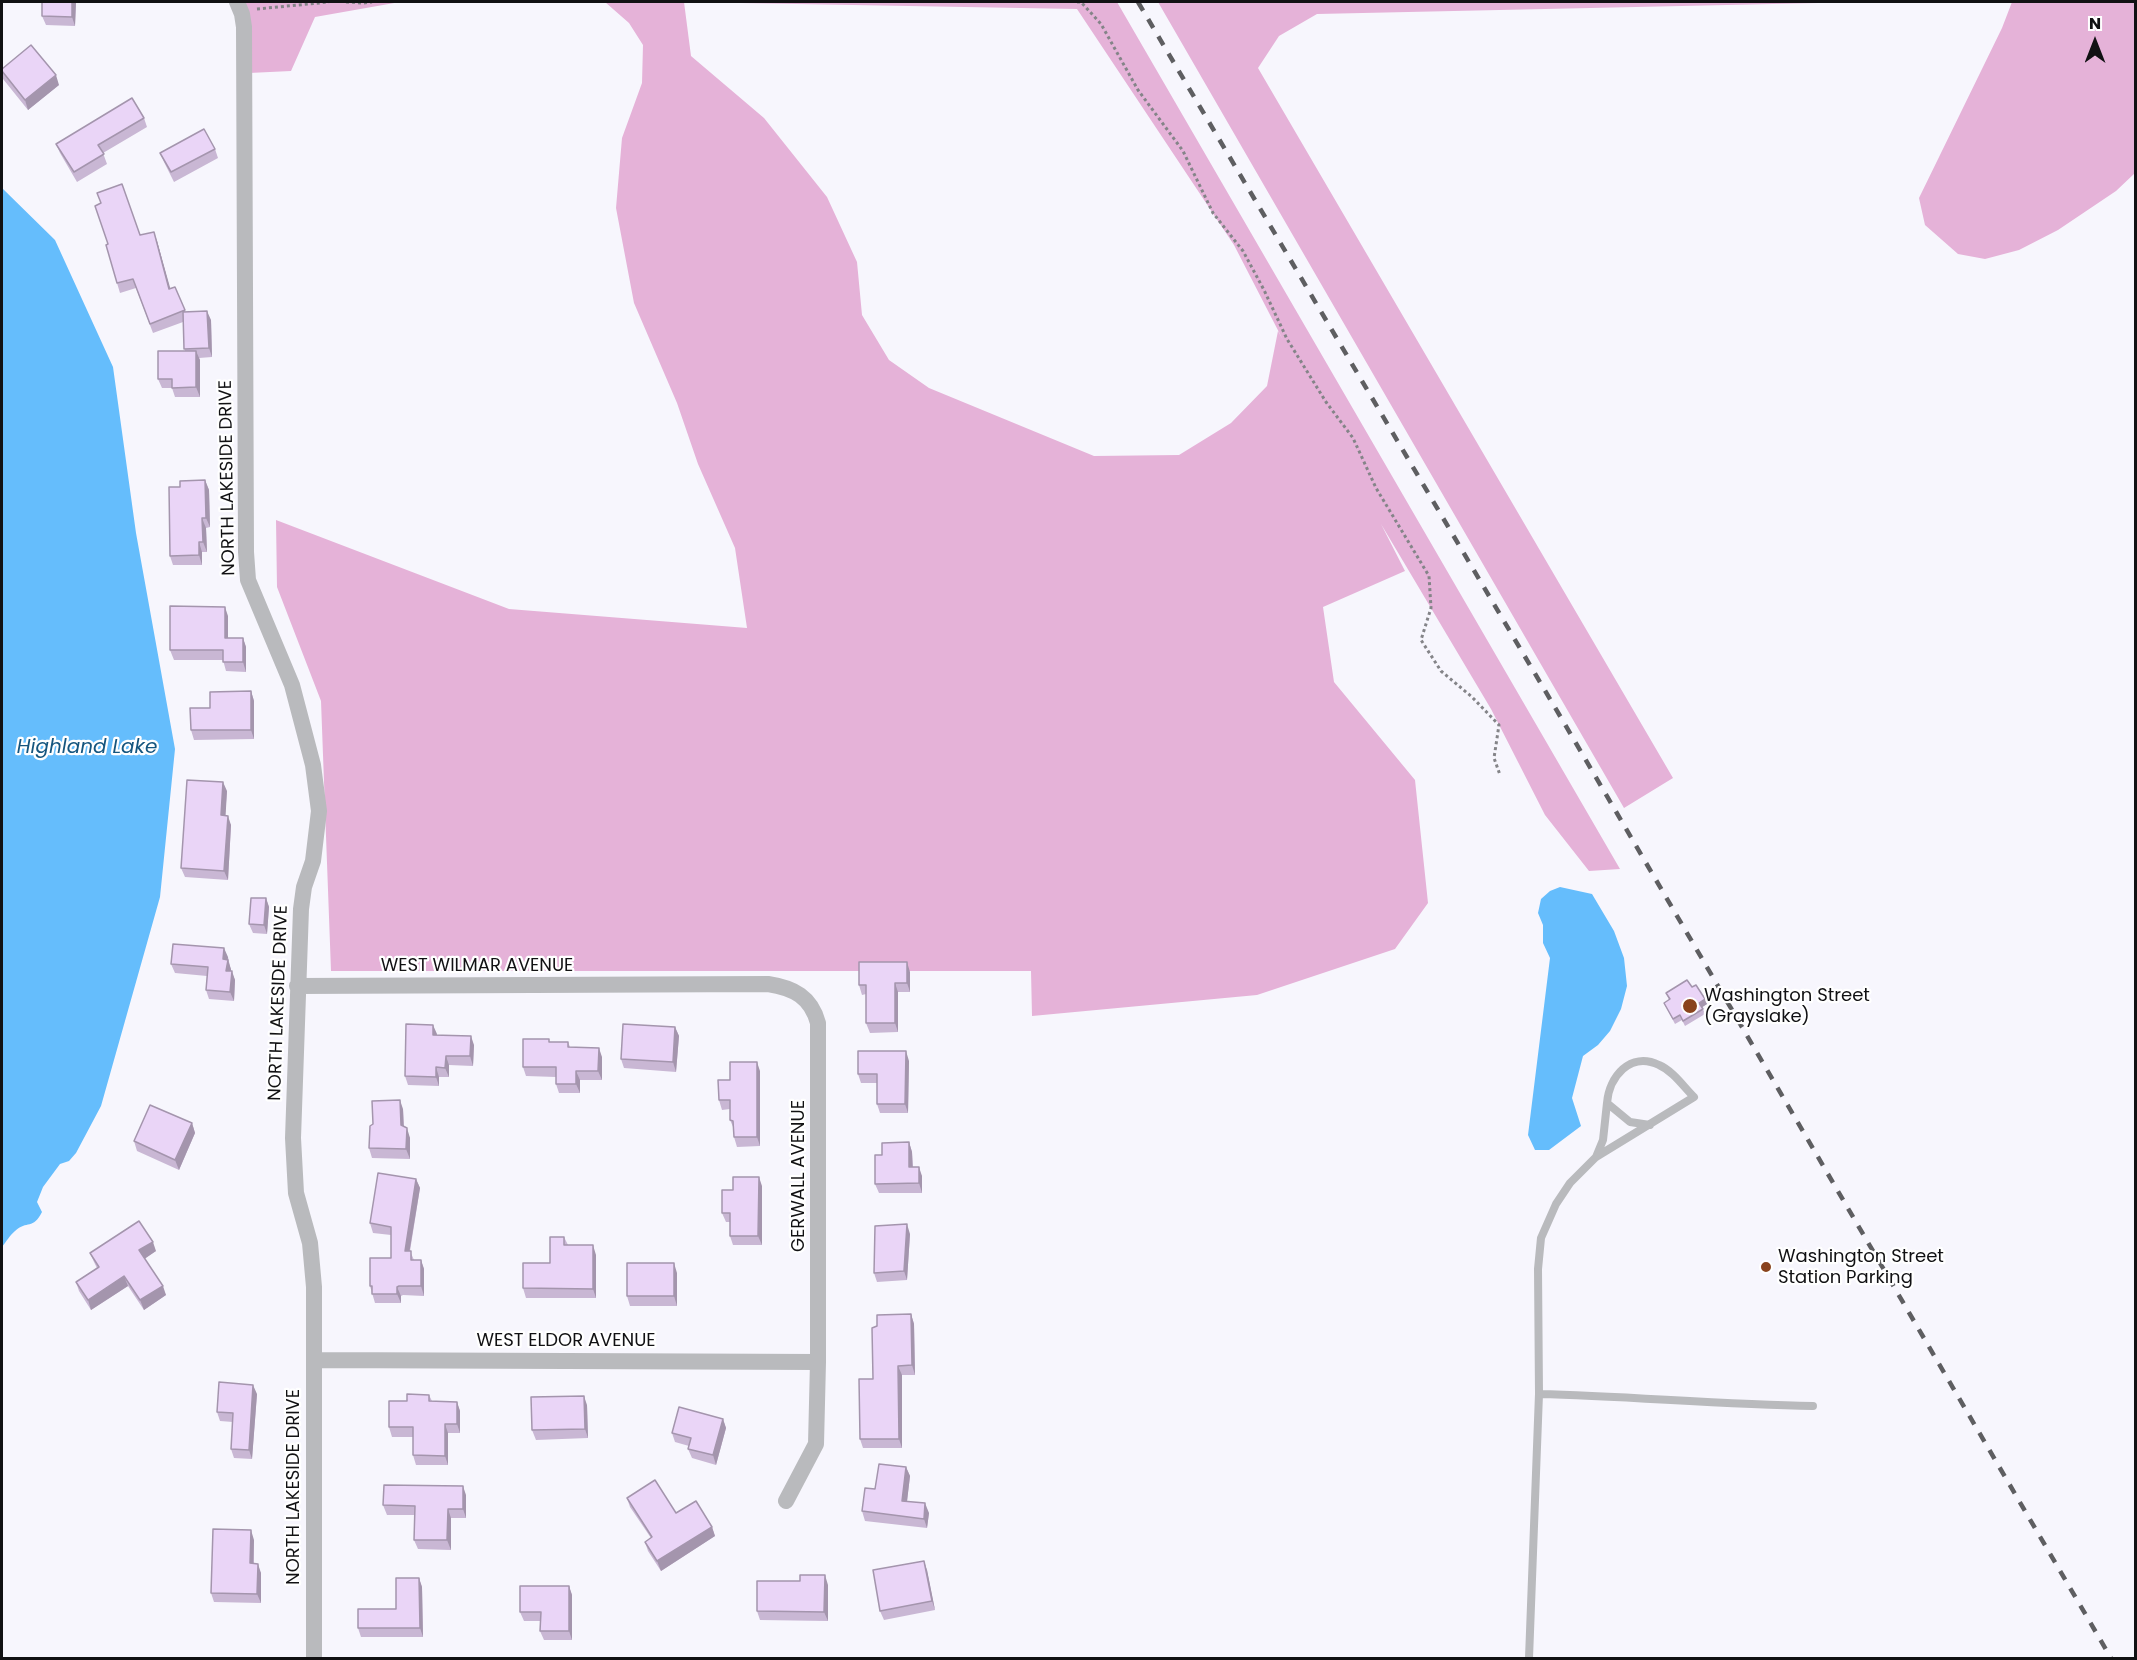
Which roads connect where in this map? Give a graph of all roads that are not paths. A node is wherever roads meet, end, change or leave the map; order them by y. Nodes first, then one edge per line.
1 (239, 6) edge
2 (656, 985) joint
3 (297, 986) junction
4 (1607, 1103) junction
5 (1650, 1125) junction
6 (1596, 1157) junction
7 (314, 1360) junction
8 (818, 1362) junction
9 (1539, 1395) junction
10 (1813, 1406) dead end
11 (786, 1501) dead end
12 (314, 1659) edge
13 (1529, 1659) edge

1 - 3 street, NORTH LAKESIDE DRIVE
2 - 3 street, WEST WILMAR AVENUE
2 - 8 street, GERWALL AVENUE
3 - 7 street, NORTH LAKESIDE DRIVE
4 - 5 lane
4 - 5 lane
4 - 6 lane
5 - 6 lane
6 - 9 lane
7 - 8 street, WEST ELDOR AVENUE
7 - 12 street, NORTH LAKESIDE DRIVE
8 - 11 street, GERWALL AVENUE
9 - 10 lane
9 - 13 lane

